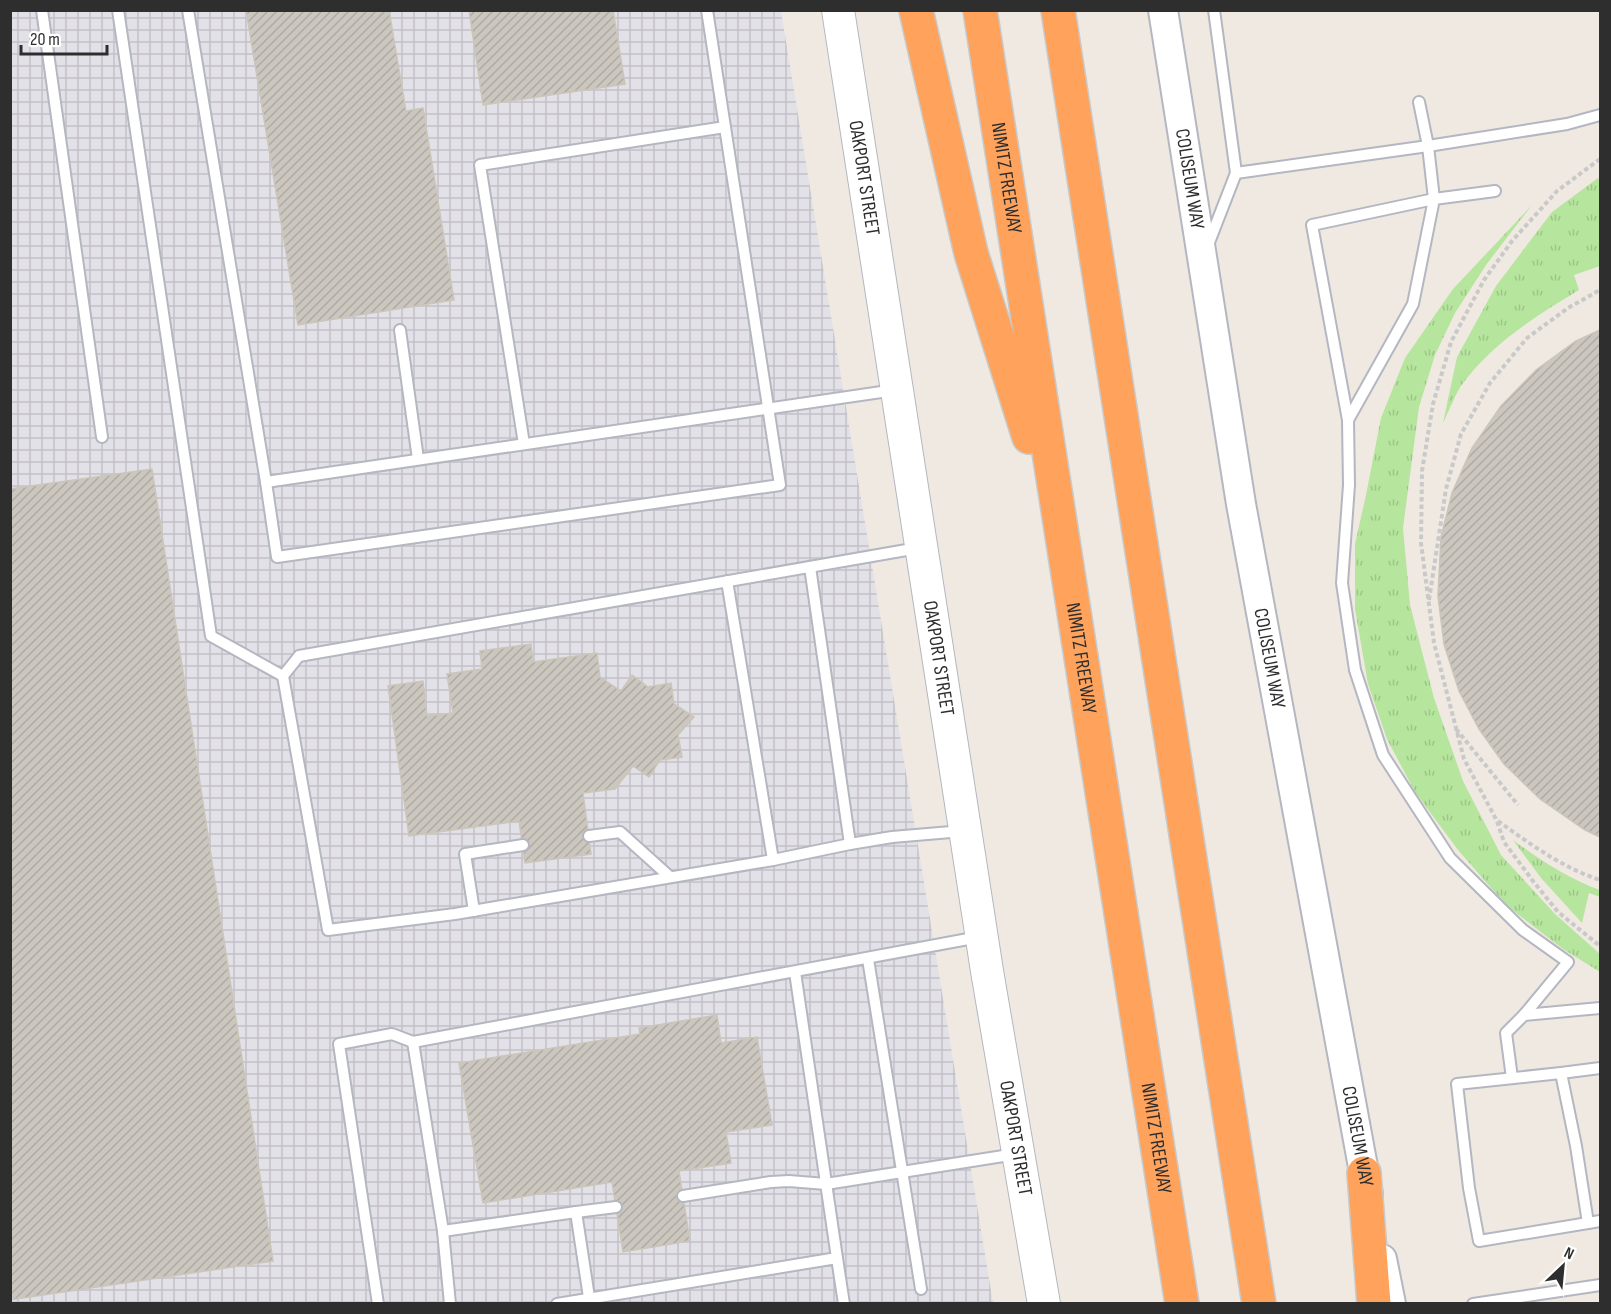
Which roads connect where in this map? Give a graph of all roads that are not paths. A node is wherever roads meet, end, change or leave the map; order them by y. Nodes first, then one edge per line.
1 (42, 10) edge
2 (118, 10) edge
3 (188, 10) edge
4 (706, 10) edge
5 (838, 10) edge
6 (916, 10) edge
7 (980, 10) edge
8 (1058, 10) edge
9 (1163, 10) edge
10 (1214, 10) edge
11 (1419, 102) dead end
12 (1600, 116) edge
13 (725, 128) junction
14 (1428, 146) junction
15 (1236, 173) junction
16 (1495, 191) dead end
17 (1434, 199) junction
18 (1202, 259) junction
19 (400, 330) dead end
20 (897, 390) junction
21 (769, 409) junction
22 (1348, 420) junction
23 (102, 437) dead end
24 (524, 444) junction
25 (418, 459) junction
26 (266, 482) junction
27 (1061, 539) junction
28 (922, 548) junction
29 (810, 567) junction
30 (727, 581) junction
31 (283, 676) junction
32 (966, 831) junction
33 (589, 836) dead end
34 (850, 844) junction
35 (523, 845) dead end
36 (773, 860) junction
37 (670, 877) junction
38 (474, 911) junction
39 (982, 937) junction
40 (868, 959) junction
41 (795, 972) junction
42 (1600, 1008) edge
43 (1524, 1015) junction
44 (413, 1041) junction
45 (1600, 1068) edge
46 (1561, 1073) junction
47 (1512, 1078) junction
48 (1019, 1154) junction
49 (903, 1172) junction
50 (1364, 1173) junction
51 (826, 1184) junction
52 (683, 1196) dead end
53 (616, 1207) dead end
54 (576, 1212) junction
55 (1600, 1221) edge
56 (1588, 1223) junction
57 (443, 1231) junction
58 (837, 1258) junction
59 (1600, 1285) edge
60 (921, 1289) dead end
61 (590, 1301) edge
62 (378, 1304) edge
63 (450, 1304) edge
64 (557, 1304) edge
65 (844, 1304) edge
66 (1044, 1304) edge
67 (1182, 1304) edge
68 (1259, 1304) edge
69 (1374, 1304) edge
70 (1391, 1304) edge
71 (1473, 1304) edge

1 - 23 lane
2 - 31 lane
3 - 26 lane
4 - 13 lane
5 - 20 main road, OAKPORT STREET
6 - 27 highway
7 - 27 highway, NIMITZ FREEWAY
8 - 68 highway
9 - 18 street, COLISEUM WAY
10 - 15 lane
11 - 14 lane
12 - 14 lane
13 - 21 lane
13 - 24 lane
14 - 15 lane
14 - 17 lane
15 - 18 lane
16 - 17 lane
17 - 22 lane
17 - 22 lane
18 - 50 street, COLISEUM WAY
19 - 25 lane
20 - 21 lane
20 - 28 main road, OAKPORT STREET
21 - 24 lane
21 - 26 lane
22 - 43 lane
24 - 25 lane
25 - 26 lane
27 - 67 highway, NIMITZ FREEWAY
28 - 29 lane
28 - 32 main road, OAKPORT STREET
29 - 30 lane
29 - 34 lane
30 - 31 lane
30 - 36 lane
31 - 38 lane
32 - 34 lane
32 - 39 main road, OAKPORT STREET
33 - 37 lane
34 - 36 lane
35 - 38 lane
36 - 37 lane
37 - 38 lane
39 - 40 lane
39 - 48 main road, OAKPORT STREET
40 - 41 lane
40 - 49 lane
41 - 44 lane
41 - 51 lane
42 - 43 lane
43 - 47 lane
44 - 57 lane
44 - 62 lane
45 - 46 lane
46 - 47 lane
46 - 56 lane
47 - 56 lane
48 - 49 lane
48 - 66 main road, OAKPORT STREET
49 - 51 lane
49 - 60 lane
50 - 69 highway
50 - 70 street, COLISEUM WAY
51 - 52 lane
51 - 58 lane
53 - 54 lane
54 - 57 lane
54 - 61 lane
55 - 56 lane
57 - 63 lane
58 - 61 lane
58 - 65 lane
59 - 71 lane
61 - 64 lane

